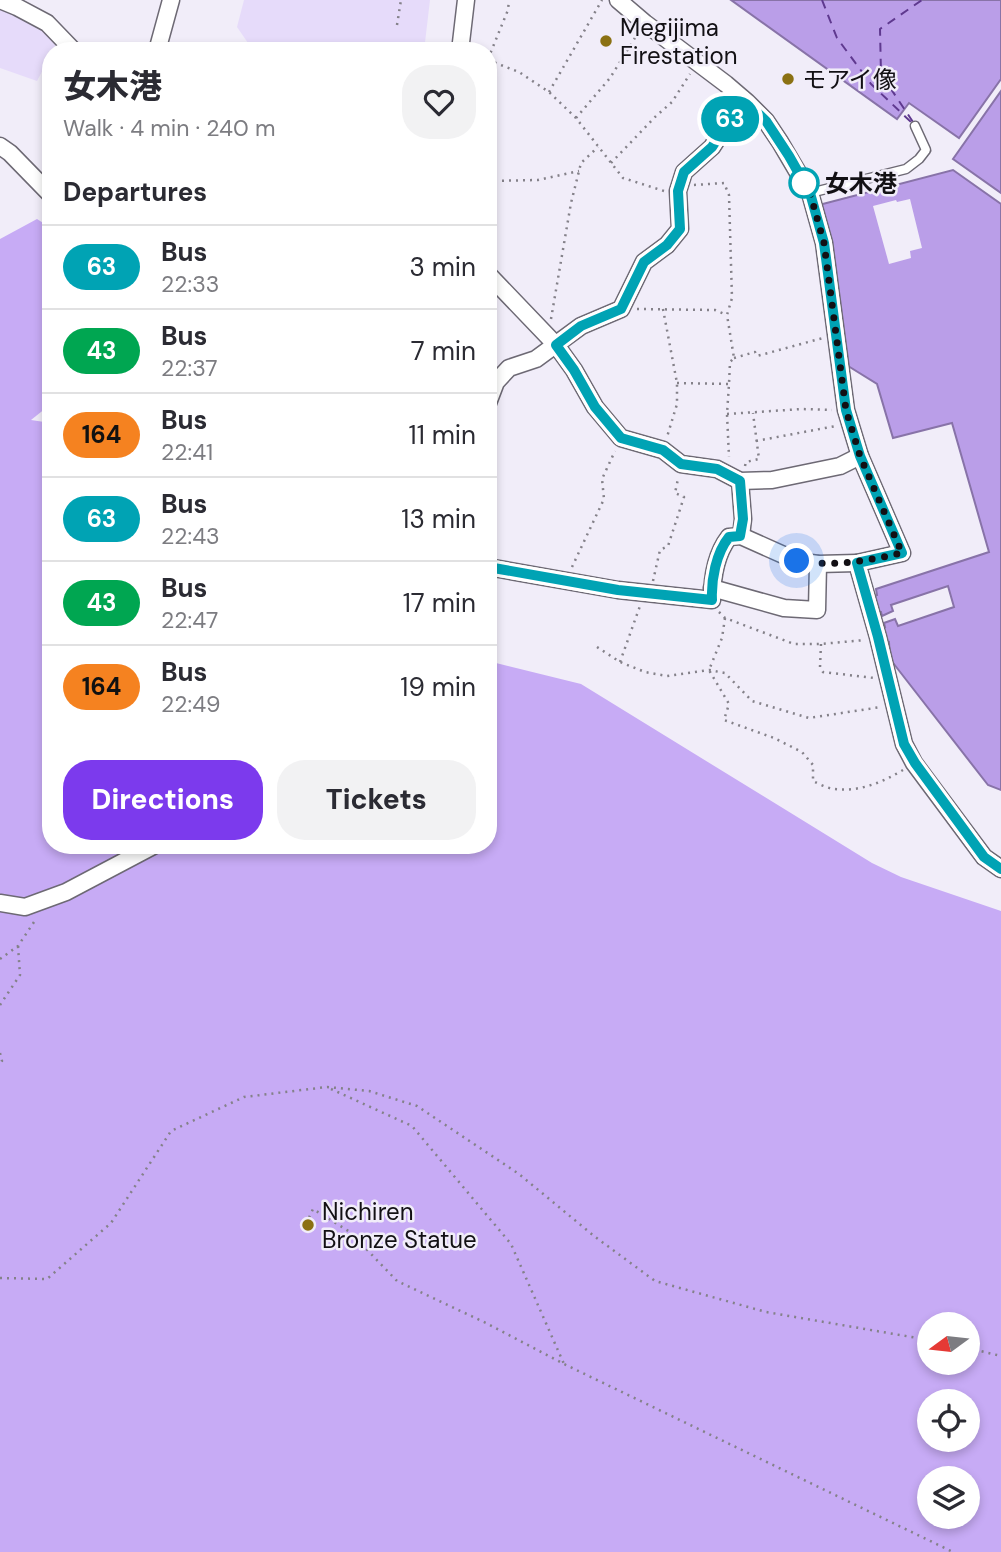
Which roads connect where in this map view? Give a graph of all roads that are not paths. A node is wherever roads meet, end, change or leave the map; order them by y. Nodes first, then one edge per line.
1 (0, 0) edge
2 (171, 0) edge
3 (466, 0) edge
4 (618, 0) edge
5 (65, 42) edge
6 (159, 42) edge
7 (461, 42) edge
8 (743, 99) junction
9 (915, 126) dead end
10 (0, 146) edge
11 (42, 186) edge
12 (810, 193) junction
13 (497, 283) edge
14 (552, 341) junction
15 (497, 374) edge
16 (860, 456) junction
17 (735, 478) junction
18 (740, 536) junction
19 (857, 563) junction
20 (818, 564) junction
21 (497, 568) edge
22 (712, 594) junction
23 (138, 854) edge
24 (1001, 869) edge
25 (0, 903) edge

1 - 5 street
2 - 6 street
3 - 7 street
4 - 8 street
8 - 12 street
8 - 14 street
9 - 12 lane
10 - 11 street
12 - 16 street
13 - 14 street
14 - 15 street
14 - 17 street
16 - 17 street
16 - 19 street
17 - 18 street
18 - 20 street
18 - 22 street
19 - 20 street
19 - 24 street
20 - 22 street
21 - 22 street
23 - 25 street

